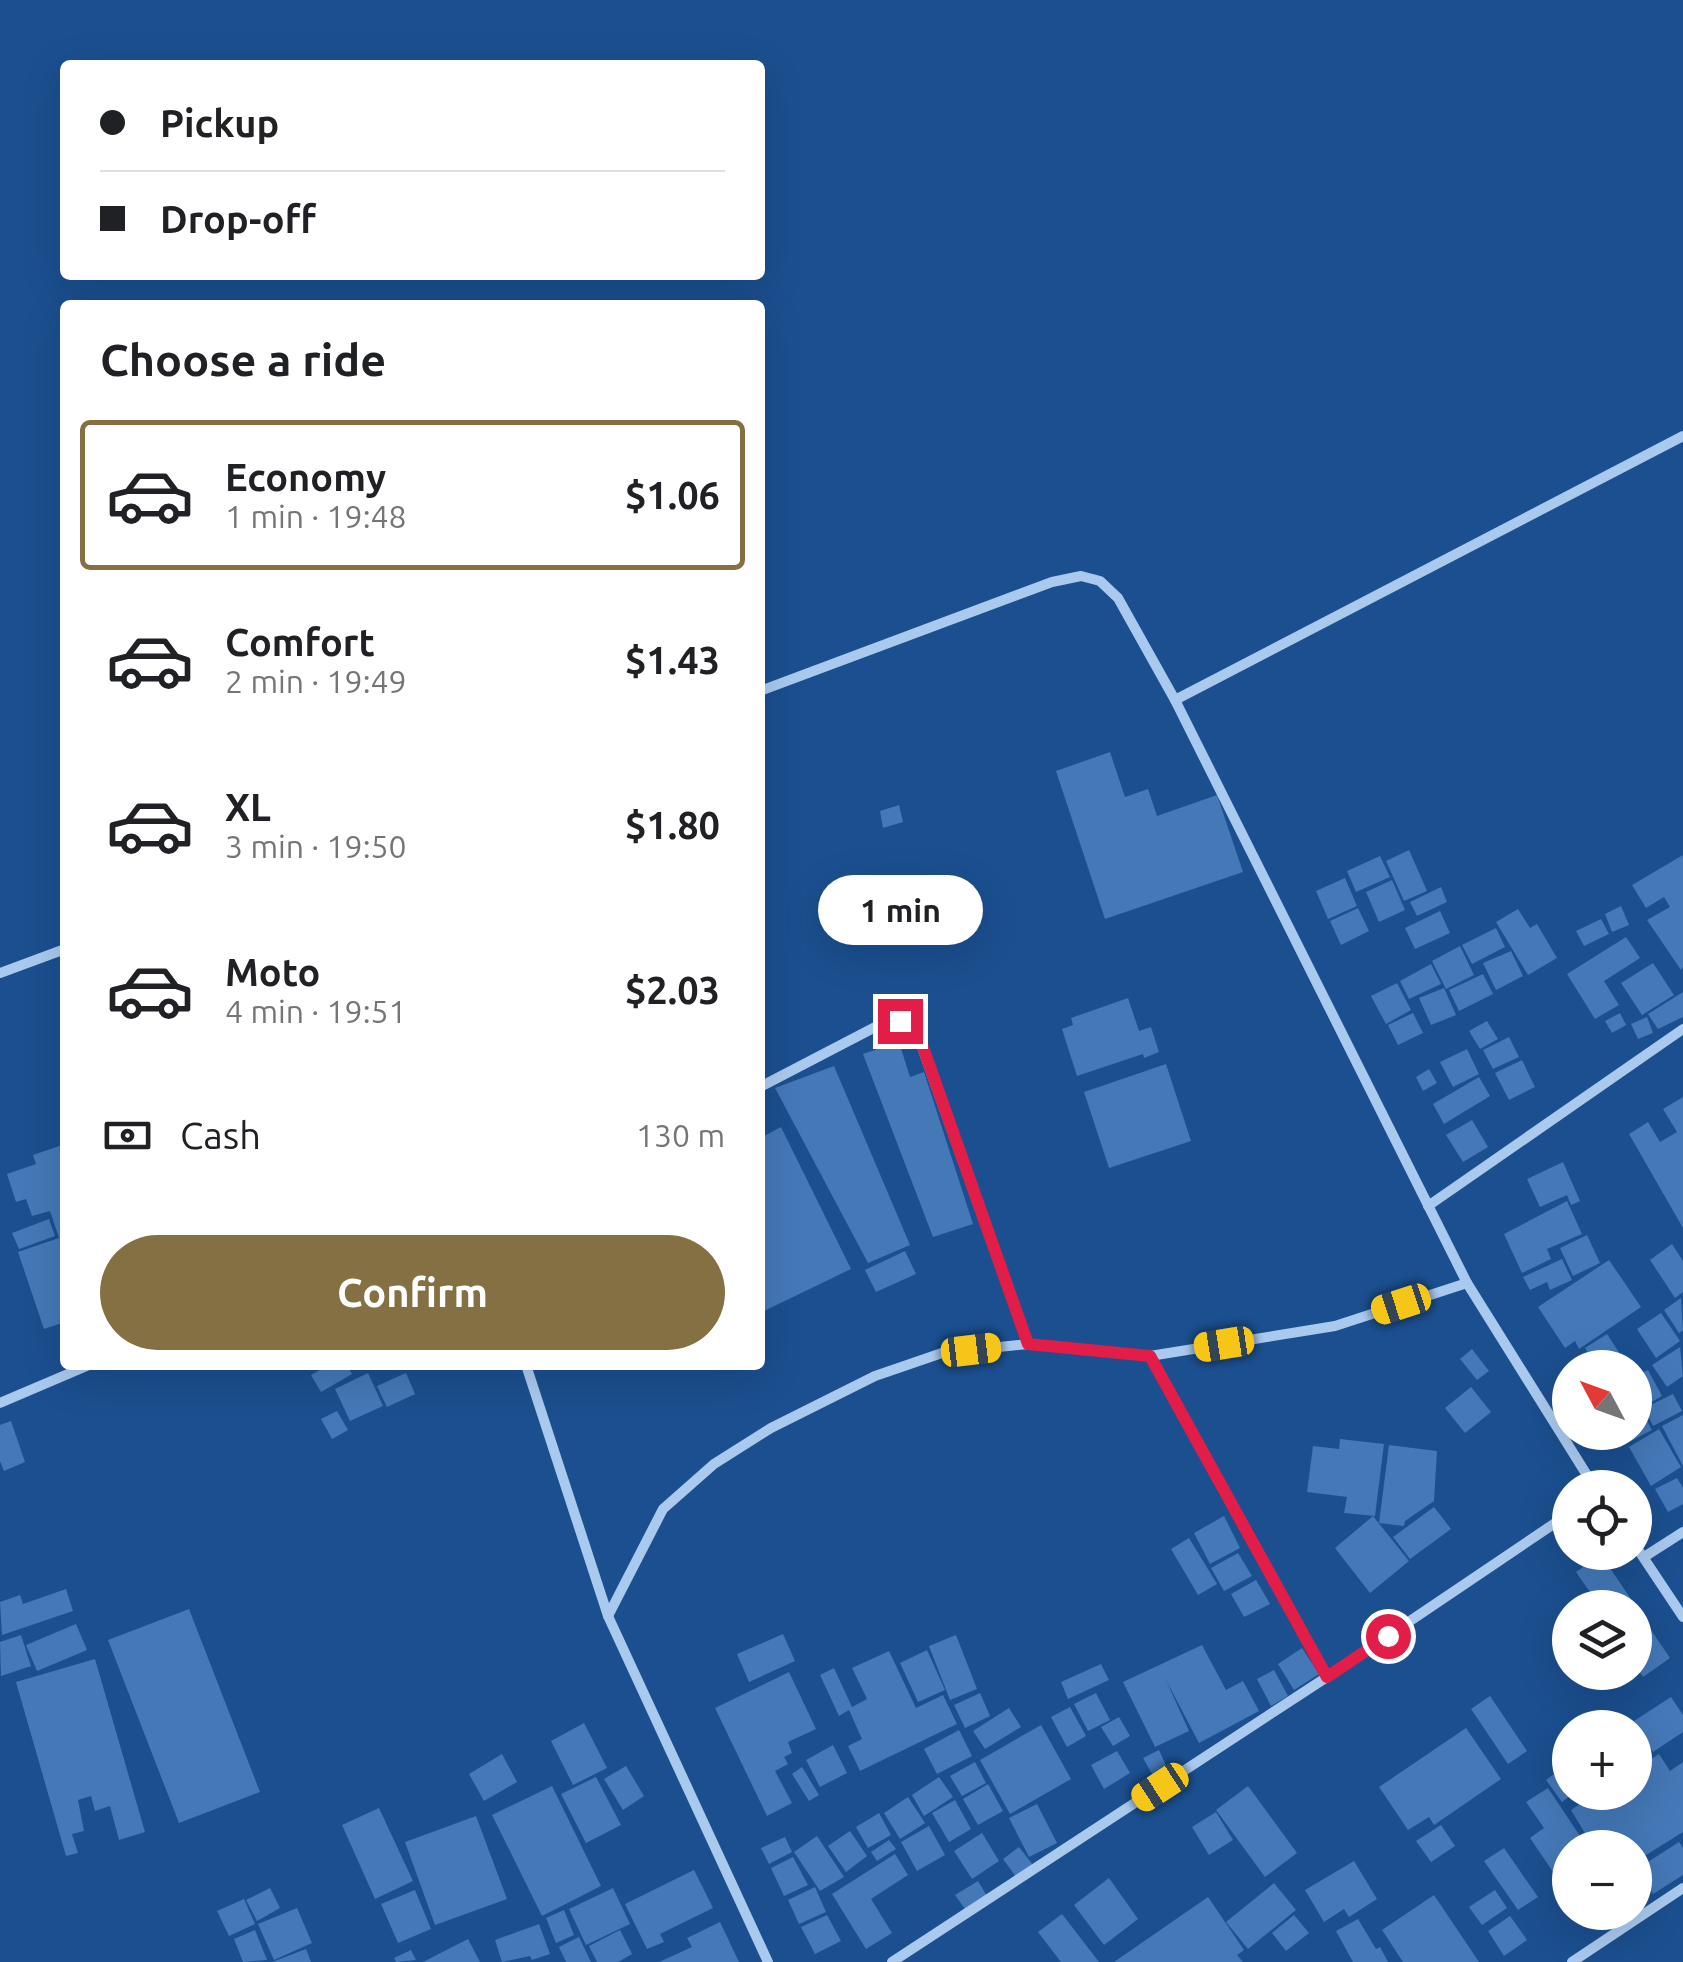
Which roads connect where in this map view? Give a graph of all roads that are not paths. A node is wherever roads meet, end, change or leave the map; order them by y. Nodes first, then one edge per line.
1 (1683, 436) edge
2 (765, 689) edge
3 (1175, 700) junction
4 (60, 951) edge
5 (0, 974) edge
6 (1683, 1029) edge
7 (765, 1084) edge
8 (1428, 1206) junction
9 (1467, 1282) junction
10 (1028, 1344) junction
11 (1150, 1356) junction
12 (77, 1370) edge
13 (528, 1370) edge
14 (0, 1403) edge
15 (1584, 1470) edge
16 (1552, 1524) edge
17 (1683, 1532) edge
18 (1652, 1552) edge
19 (1652, 1569) edge
20 (608, 1616) junction
21 (1683, 1617) edge
22 (1327, 1677) junction
23 (1683, 1888) edge
24 (768, 1962) edge
25 (892, 1962) edge
26 (1572, 1962) edge

1 - 3 street
2 - 3 street
3 - 8 street
4 - 5 street
6 - 8 street
7 - 10 street
8 - 9 street
9 - 11 street
9 - 15 street
10 - 11 street
10 - 20 street
11 - 22 street
12 - 14 street
13 - 20 street
16 - 22 street
17 - 18 street
19 - 21 street
20 - 24 street
22 - 25 street
23 - 26 street

